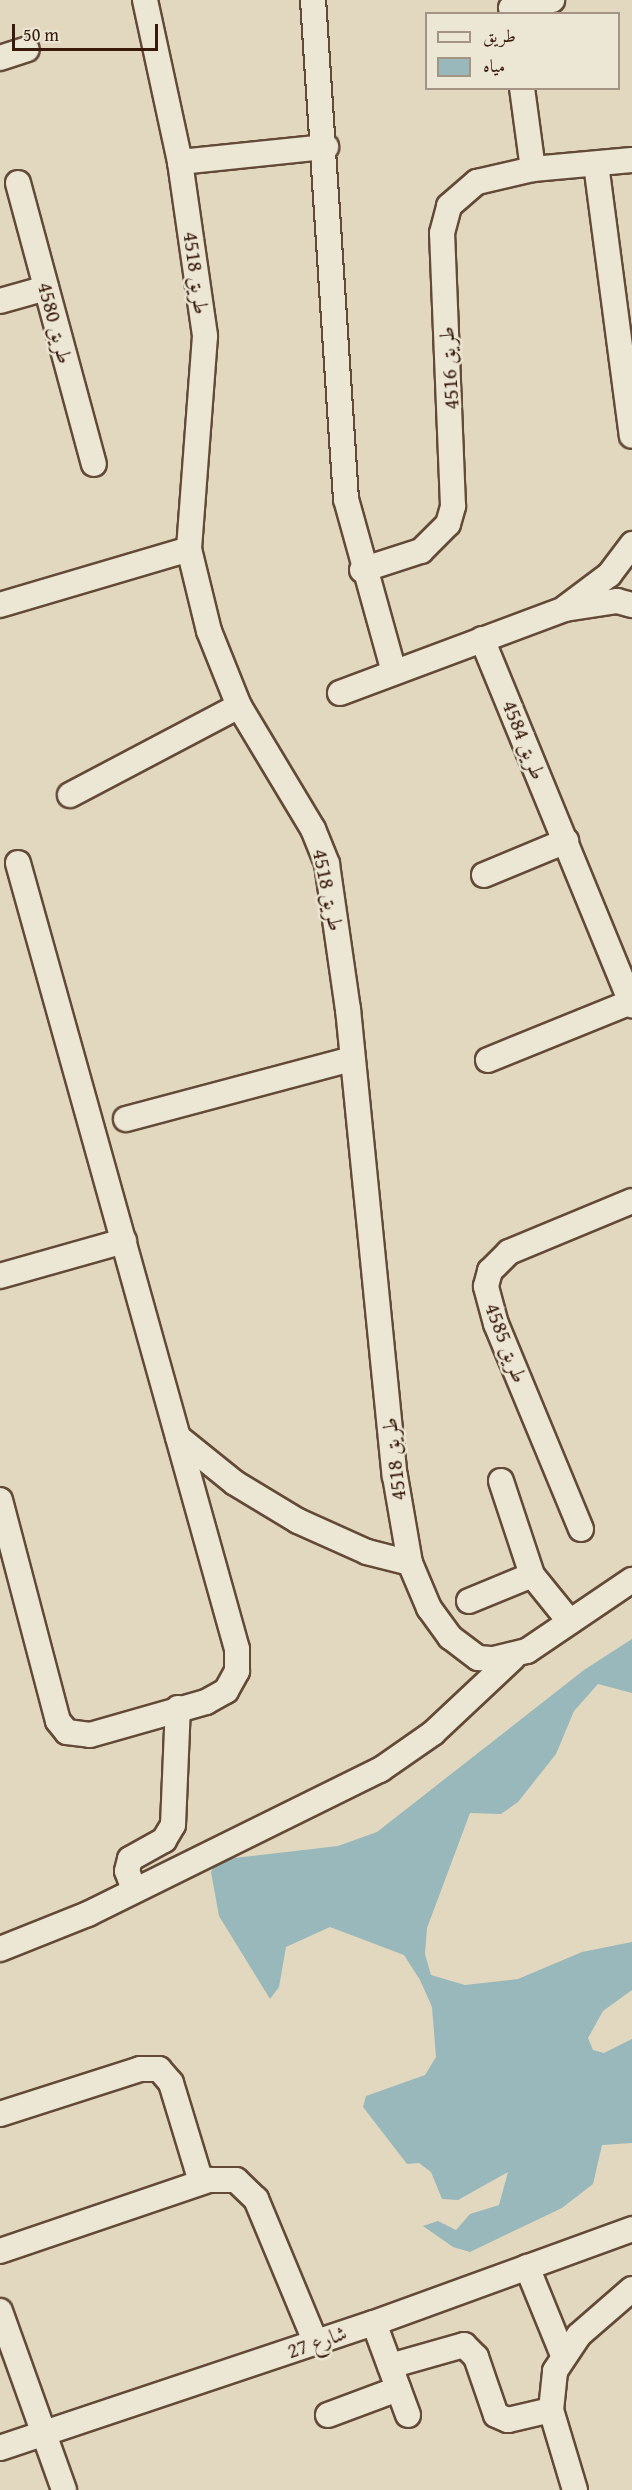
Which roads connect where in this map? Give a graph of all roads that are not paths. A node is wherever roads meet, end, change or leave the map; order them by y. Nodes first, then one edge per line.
1 (145, 0) edge
2 (313, 0) edge
3 (552, 0) edge
4 (511, 7) edge
5 (27, 49) dead end
6 (0, 58) edge
7 (522, 90) edge
8 (326, 147) junction
9 (632, 160) edge
10 (180, 162) junction
11 (596, 164) junction
12 (533, 169) junction
13 (18, 183) dead end
14 (46, 288) junction
15 (0, 301) edge
16 (632, 436) edge
17 (94, 464) dead end
18 (189, 549) junction
19 (631, 550) edge
20 (362, 570) junction
21 (632, 603) edge
22 (0, 605) edge
23 (565, 609) junction
24 (482, 639) junction
25 (394, 672) junction
26 (340, 693) dead end
27 (239, 706) junction
28 (70, 795) dead end
29 (566, 841) junction
30 (18, 863) dead end
31 (484, 875) dead end
32 (631, 1004) edge
33 (352, 1059) junction
34 (488, 1060) dead end
35 (126, 1119) dead end
36 (632, 1201) edge
37 (124, 1241) junction
38 (0, 1276) edge
39 (178, 1437) junction
40 (501, 1481) dead end
41 (0, 1500) edge
42 (581, 1529) dead end
43 (410, 1563) junction
44 (532, 1575) junction
45 (632, 1580) edge
46 (469, 1601) dead end
47 (570, 1622) junction
48 (513, 1658) junction
49 (178, 1708) junction
50 (134, 1890) junction
51 (0, 1949) edge
52 (0, 2114) edge
53 (201, 2182) junction
54 (632, 2229) edge
55 (0, 2251) edge
56 (527, 2267) junction
57 (632, 2289) edge
58 (0, 2311) edge
59 (374, 2323) junction
60 (316, 2343) junction
61 (563, 2355) junction
62 (390, 2366) junction
63 (399, 2389) junction
64 (551, 2410) junction
65 (328, 2415) dead end
66 (408, 2415) dead end
67 (45, 2435) junction
68 (0, 2448) edge
69 (64, 2490) edge
70 (575, 2490) edge

1 - 10 street, طريق 4518
2 - 8 street
3 - 4 street
5 - 6 street
7 - 12 street
8 - 10 street
8 - 20 street
9 - 11 street, طريق 4516
10 - 18 street, طريق 4518
11 - 12 street, طريق 4516
11 - 16 street
12 - 20 street, طريق 4516
13 - 14 street, طريق 4580
14 - 15 street
14 - 17 street, طريق 4580
18 - 22 street
18 - 27 street, طريق 4518
19 - 21 street
19 - 23 street
20 - 25 street
21 - 23 street
23 - 24 street
24 - 25 street
24 - 29 street, طريق 4584
25 - 26 street
27 - 28 street
27 - 33 street, طريق 4518
29 - 31 street
29 - 32 street, طريق 4584
30 - 37 street
32 - 34 street, طريق 4584
33 - 35 street
33 - 43 street, طريق 4518
36 - 42 street, طريق 4585
37 - 38 street
37 - 39 street
39 - 43 street
39 - 49 street
40 - 44 street
41 - 49 street
43 - 48 street, طريق 4518
44 - 46 street
44 - 47 street
45 - 47 street
47 - 48 street
48 - 50 street
49 - 50 street
50 - 51 street
52 - 53 street
53 - 55 street
53 - 60 street
54 - 56 street, شارع 27
56 - 59 street, شارع 27
56 - 61 street
57 - 61 street
58 - 67 street
59 - 60 street, شارع 27
59 - 62 street
60 - 67 street, شارع 27
61 - 64 street
62 - 63 street
62 - 64 street
63 - 65 street
63 - 66 street
64 - 70 street
67 - 68 street, شارع 27
67 - 69 street

